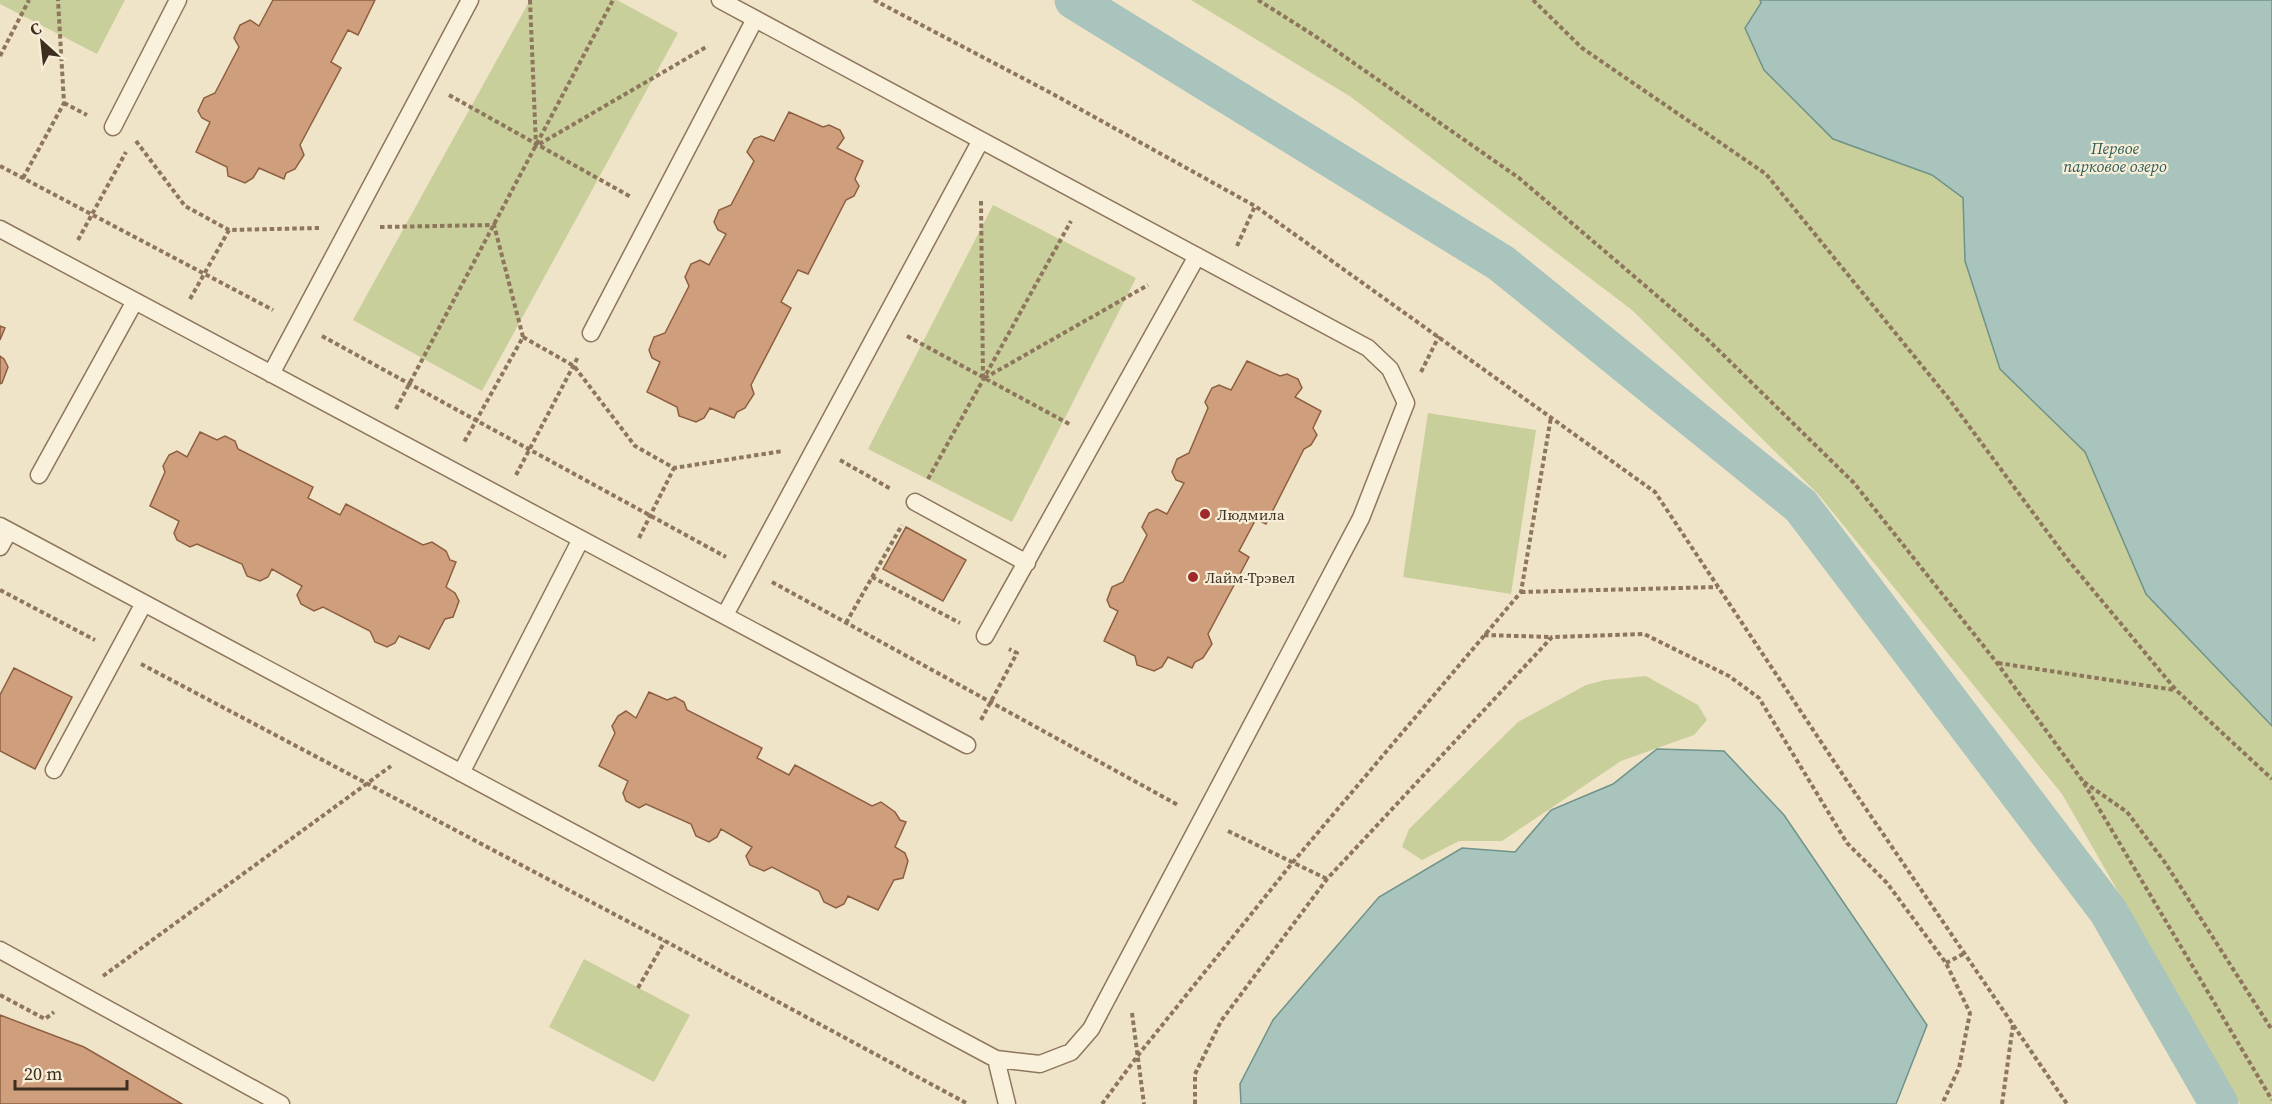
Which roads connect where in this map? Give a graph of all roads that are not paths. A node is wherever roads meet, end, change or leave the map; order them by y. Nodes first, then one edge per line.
1 (178, 0) edge
2 (470, 0) edge
3 (720, 0) edge
4 (755, 19) junction
5 (113, 128) dead end
6 (981, 140) junction
7 (0, 229) edge
8 (1197, 256) junction
9 (135, 301) junction
10 (591, 333) road end
11 (271, 374) junction
12 (39, 475) dead end
13 (915, 502) road end
14 (4, 529) edge
15 (581, 539) junction
16 (0, 547) edge
17 (1027, 563) junction
18 (144, 603) junction
19 (724, 615) junction
20 (985, 636) dead end
21 (967, 745) dead end
22 (54, 770) dead end
23 (461, 773) junction
24 (0, 950) edge
25 (996, 1059) junction
26 (281, 1104) edge
27 (1007, 1104) edge

1 - 5 lane
2 - 11 lane
3 - 4 lane
4 - 6 lane
4 - 10 lane
6 - 8 lane
6 - 19 lane
7 - 9 lane
8 - 17 lane
8 - 25 lane
9 - 11 lane
9 - 12 lane
11 - 15 lane
13 - 17 lane
14 - 16 lane
14 - 18 lane
15 - 19 lane
15 - 23 lane
17 - 20 lane
18 - 22 lane
18 - 23 lane
19 - 21 lane
23 - 25 lane
24 - 26 lane
25 - 27 lane

